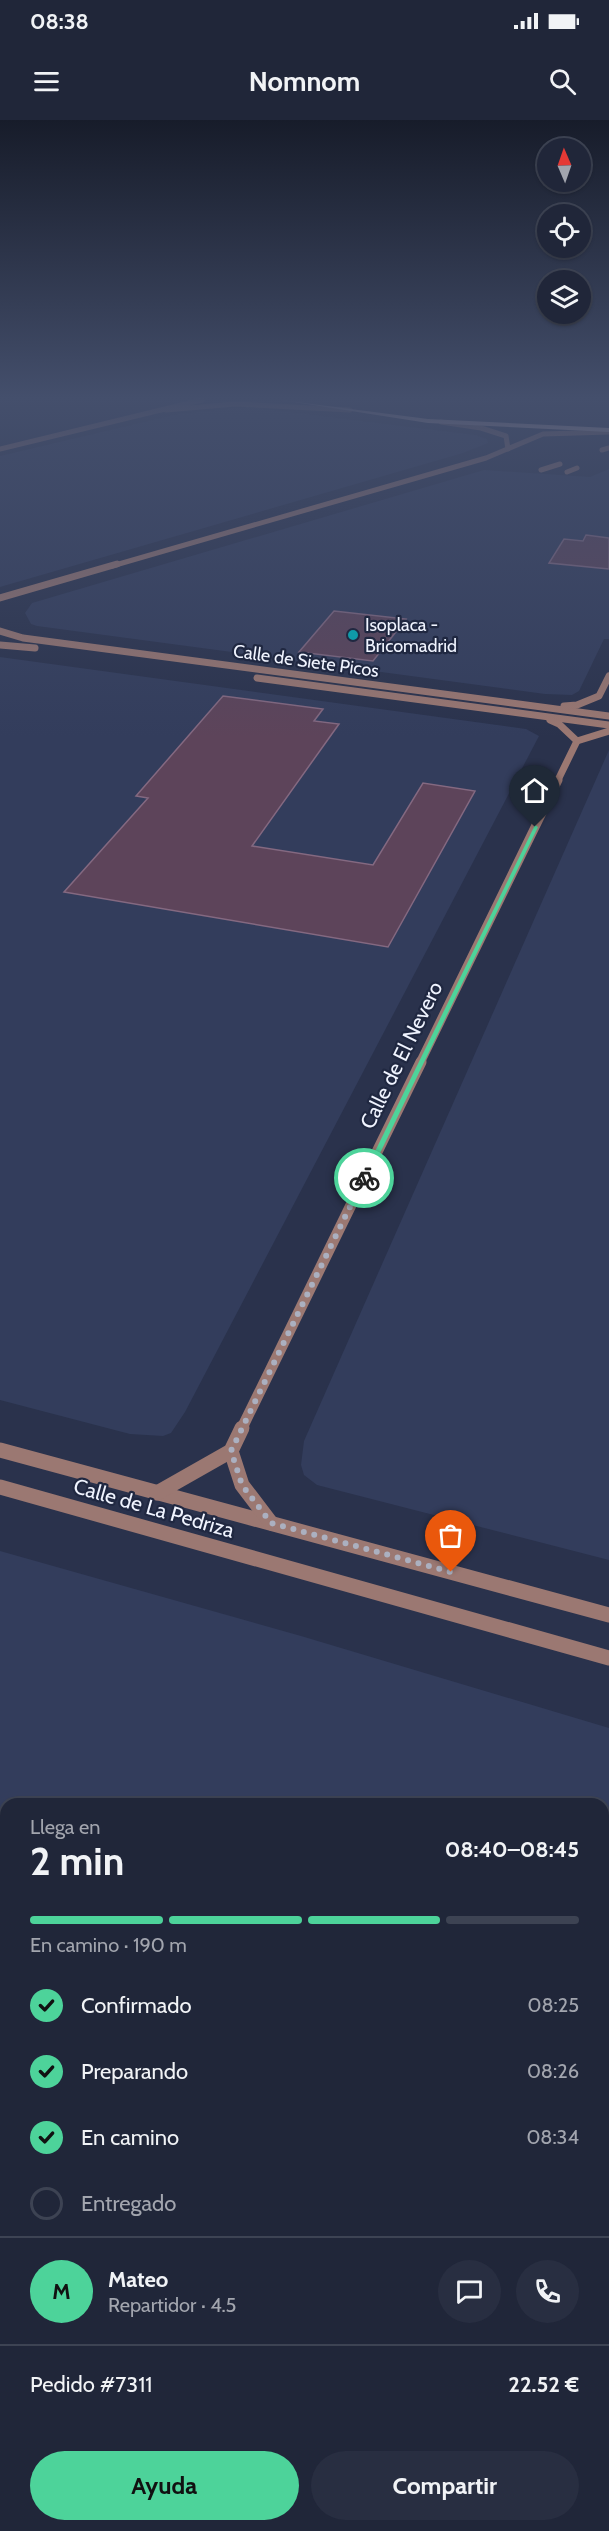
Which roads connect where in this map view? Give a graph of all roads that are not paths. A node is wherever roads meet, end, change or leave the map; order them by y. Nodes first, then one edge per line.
1 (301, 513) edge
2 (25, 593) junction
3 (0, 598) edge
4 (0, 607) edge
5 (0, 620) edge
6 (0, 630) edge
7 (0, 645) edge
8 (609, 676) edge
9 (604, 704) edge
10 (544, 708) junction
11 (538, 716) junction
12 (609, 716) edge
13 (609, 725) edge
14 (609, 731) edge
15 (577, 741) junction
16 (0, 1450) edge
17 (231, 1451) junction
18 (0, 1487) edge
19 (157, 1493) junction
20 (271, 1523) junction
21 (609, 1615) edge
22 (609, 1658) edge

1 - 2 street
2 - 3 street
2 - 4 street
5 - 6 street
6 - 10 street, Calle de Siete Picos
7 - 11 street, Calle de Siete Picos
8 - 9 street
9 - 10 street
10 - 12 street, Calle de Siete Picos
11 - 13 street, Calle de Siete Picos
11 - 15 street
14 - 15 street
15 - 17 street, Calle de El Nevero
16 - 19 street, Calle de La Pedriza
17 - 19 street
17 - 20 street
18 - 22 street, Calle de La Pedriza
19 - 20 street, Calle de La Pedriza
20 - 21 street, Calle de La Pedriza

